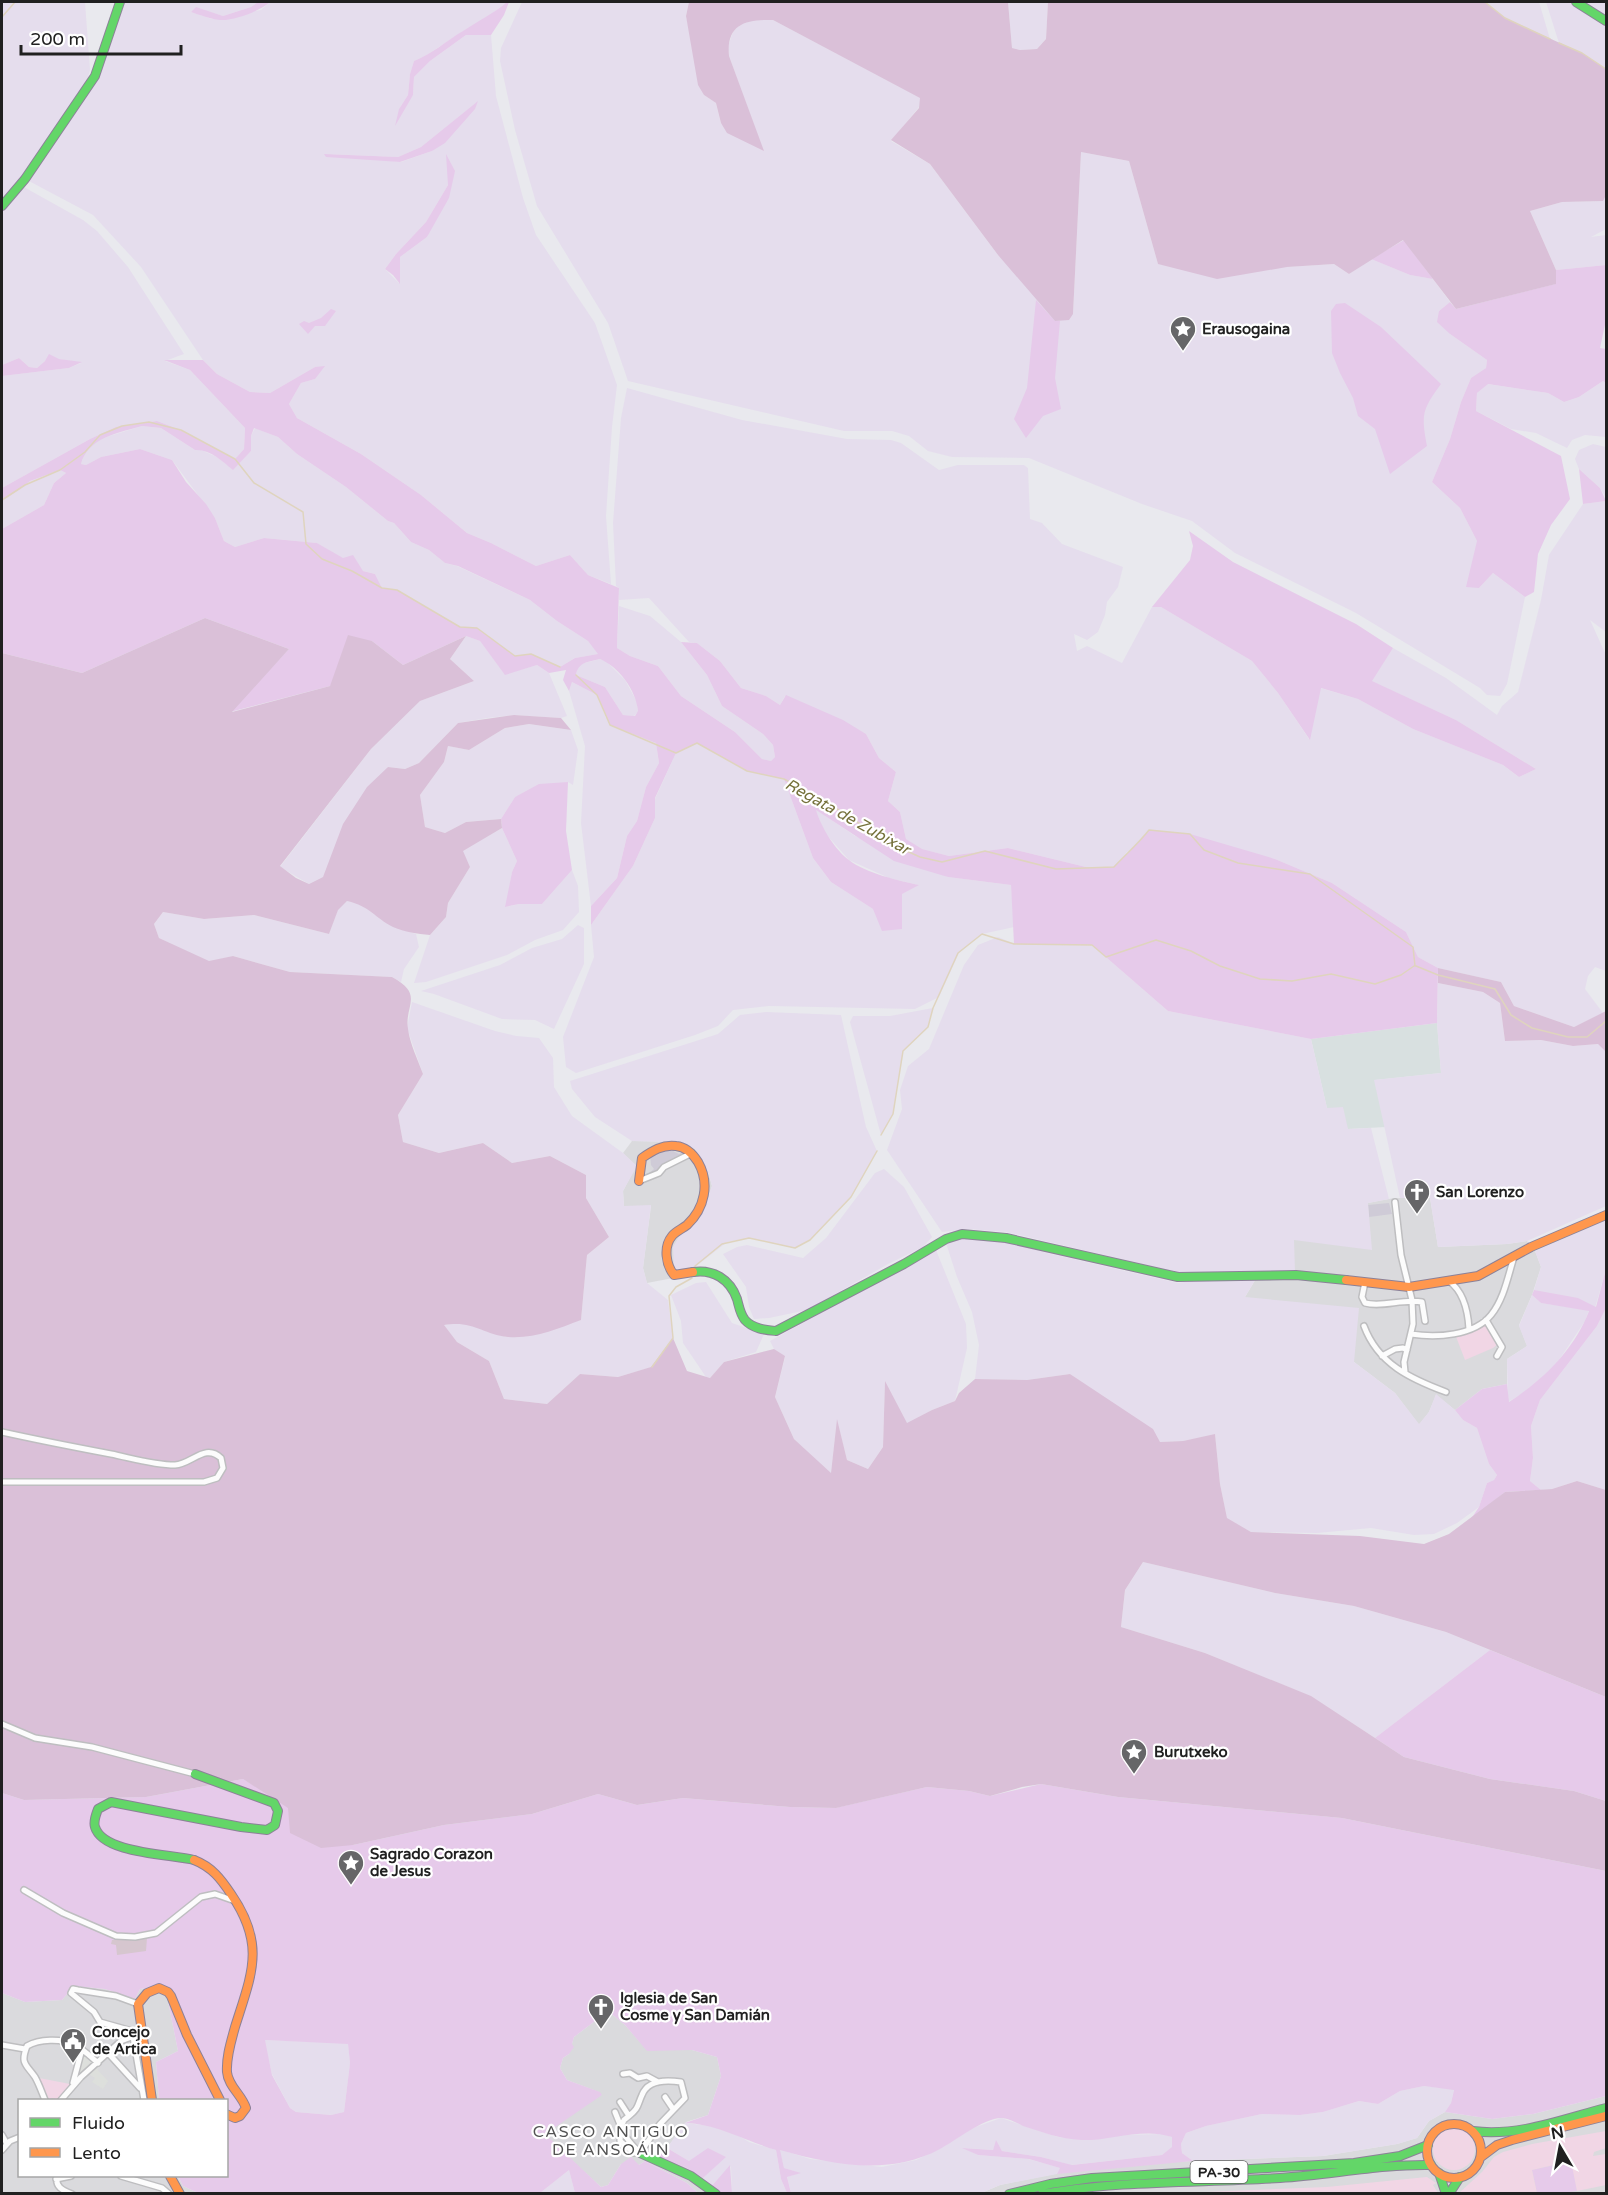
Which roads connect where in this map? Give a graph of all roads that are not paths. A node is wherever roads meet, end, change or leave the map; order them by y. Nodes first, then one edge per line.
1 (120, 2) edge
2 (1576, 2) edge
3 (1606, 21) edge
4 (2, 207) edge
5 (693, 1153) junction
6 (639, 1181) joint
7 (1395, 1202) dead end
8 (1606, 1215) edge
9 (1514, 1257) junction
10 (1449, 1281) junction
11 (1365, 1282) junction
12 (1409, 1287) junction
13 (1412, 1300) junction
14 (1486, 1320) junction
15 (1425, 1321) dead end
16 (1364, 1326) dead end
17 (1469, 1329) junction
18 (1411, 1334) junction
19 (1407, 1350) junction
20 (1382, 1356) junction
21 (1497, 1356) dead end
22 (1405, 1372) junction
23 (1446, 1392) dead end
24 (2, 1432) edge
25 (2, 1482) edge
26 (2, 1724) edge
27 (195, 1774) joint
28 (24, 1890) dead end
29 (235, 1901) junction
30 (138, 2004) junction
31 (134, 2036) junction
32 (2, 2045) edge
33 (25, 2049) junction
34 (82, 2049) junction
35 (109, 2054) junction
36 (98, 2063) junction
37 (623, 2074) dead end
38 (658, 2082) junction
39 (72, 2085) junction
40 (140, 2088) junction
41 (665, 2097) dead end
42 (45, 2099) edge
43 (63, 2099) edge
44 (144, 2099) edge
45 (152, 2099) edge
46 (219, 2099) edge
47 (620, 2102) dead end
48 (1606, 2108) edge
49 (673, 2109) junction
50 (615, 2112) dead end
51 (228, 2115) edge
52 (629, 2116) junction
53 (1606, 2116) edge
54 (621, 2127) junction
55 (1473, 2131) junction
56 (2, 2134) edge
57 (18, 2138) edge
58 (7, 2144) junction
59 (1428, 2145) junction
60 (2, 2150) edge
61 (640, 2153) junction
62 (1481, 2157) junction
63 (1431, 2165) junction
64 (1439, 2173) junction
65 (57, 2177) edge
66 (127, 2177) edge
67 (171, 2177) edge
68 (1460, 2177) junction
69 (72, 2193) edge
70 (169, 2193) edge
71 (180, 2193) edge
72 (716, 2193) edge
73 (1009, 2193) edge
74 (1042, 2193) edge
75 (1448, 2193) edge

1 - 4 main road
2 - 3 main road
5 - 6 street
5 - 6 main road
5 - 11 main road
7 - 12 street
8 - 9 main road
9 - 10 main road
9 - 14 street
10 - 12 main road
10 - 17 street
11 - 12 main road
11 - 13 street
12 - 13 street
13 - 15 street
13 - 18 street
14 - 17 street
14 - 21 street
16 - 20 street
17 - 18 street
18 - 19 street
19 - 20 street
19 - 22 street
20 - 22 street
22 - 23 street
24 - 25 street
26 - 27 street
27 - 29 main road
28 - 29 street
29 - 51 main road
30 - 31 street
30 - 45 main road
30 - 46 main road
31 - 35 street
31 - 40 street
32 - 33 street
33 - 34 street
33 - 42 street
34 - 36 street
34 - 39 street
35 - 36 street
35 - 40 street
36 - 39 street
37 - 38 street
38 - 49 street
38 - 52 street
39 - 43 street
40 - 44 street
41 - 49 street
47 - 52 street
48 - 55 main road, PA-30
49 - 61 street
50 - 54 street
52 - 54 street
53 - 62 main road
54 - 61 street
55 - 59 main road, PA-30
55 - 62 main road
56 - 58 street
57 - 58 street
58 - 60 street
59 - 63 main road
59 - 73 main road, PA-30
61 - 72 main road
62 - 68 main road
63 - 64 main road
63 - 74 main road, PA-30
64 - 68 main road
64 - 75 main road
65 - 69 street
66 - 70 street
67 - 71 main road
68 - 75 main road

